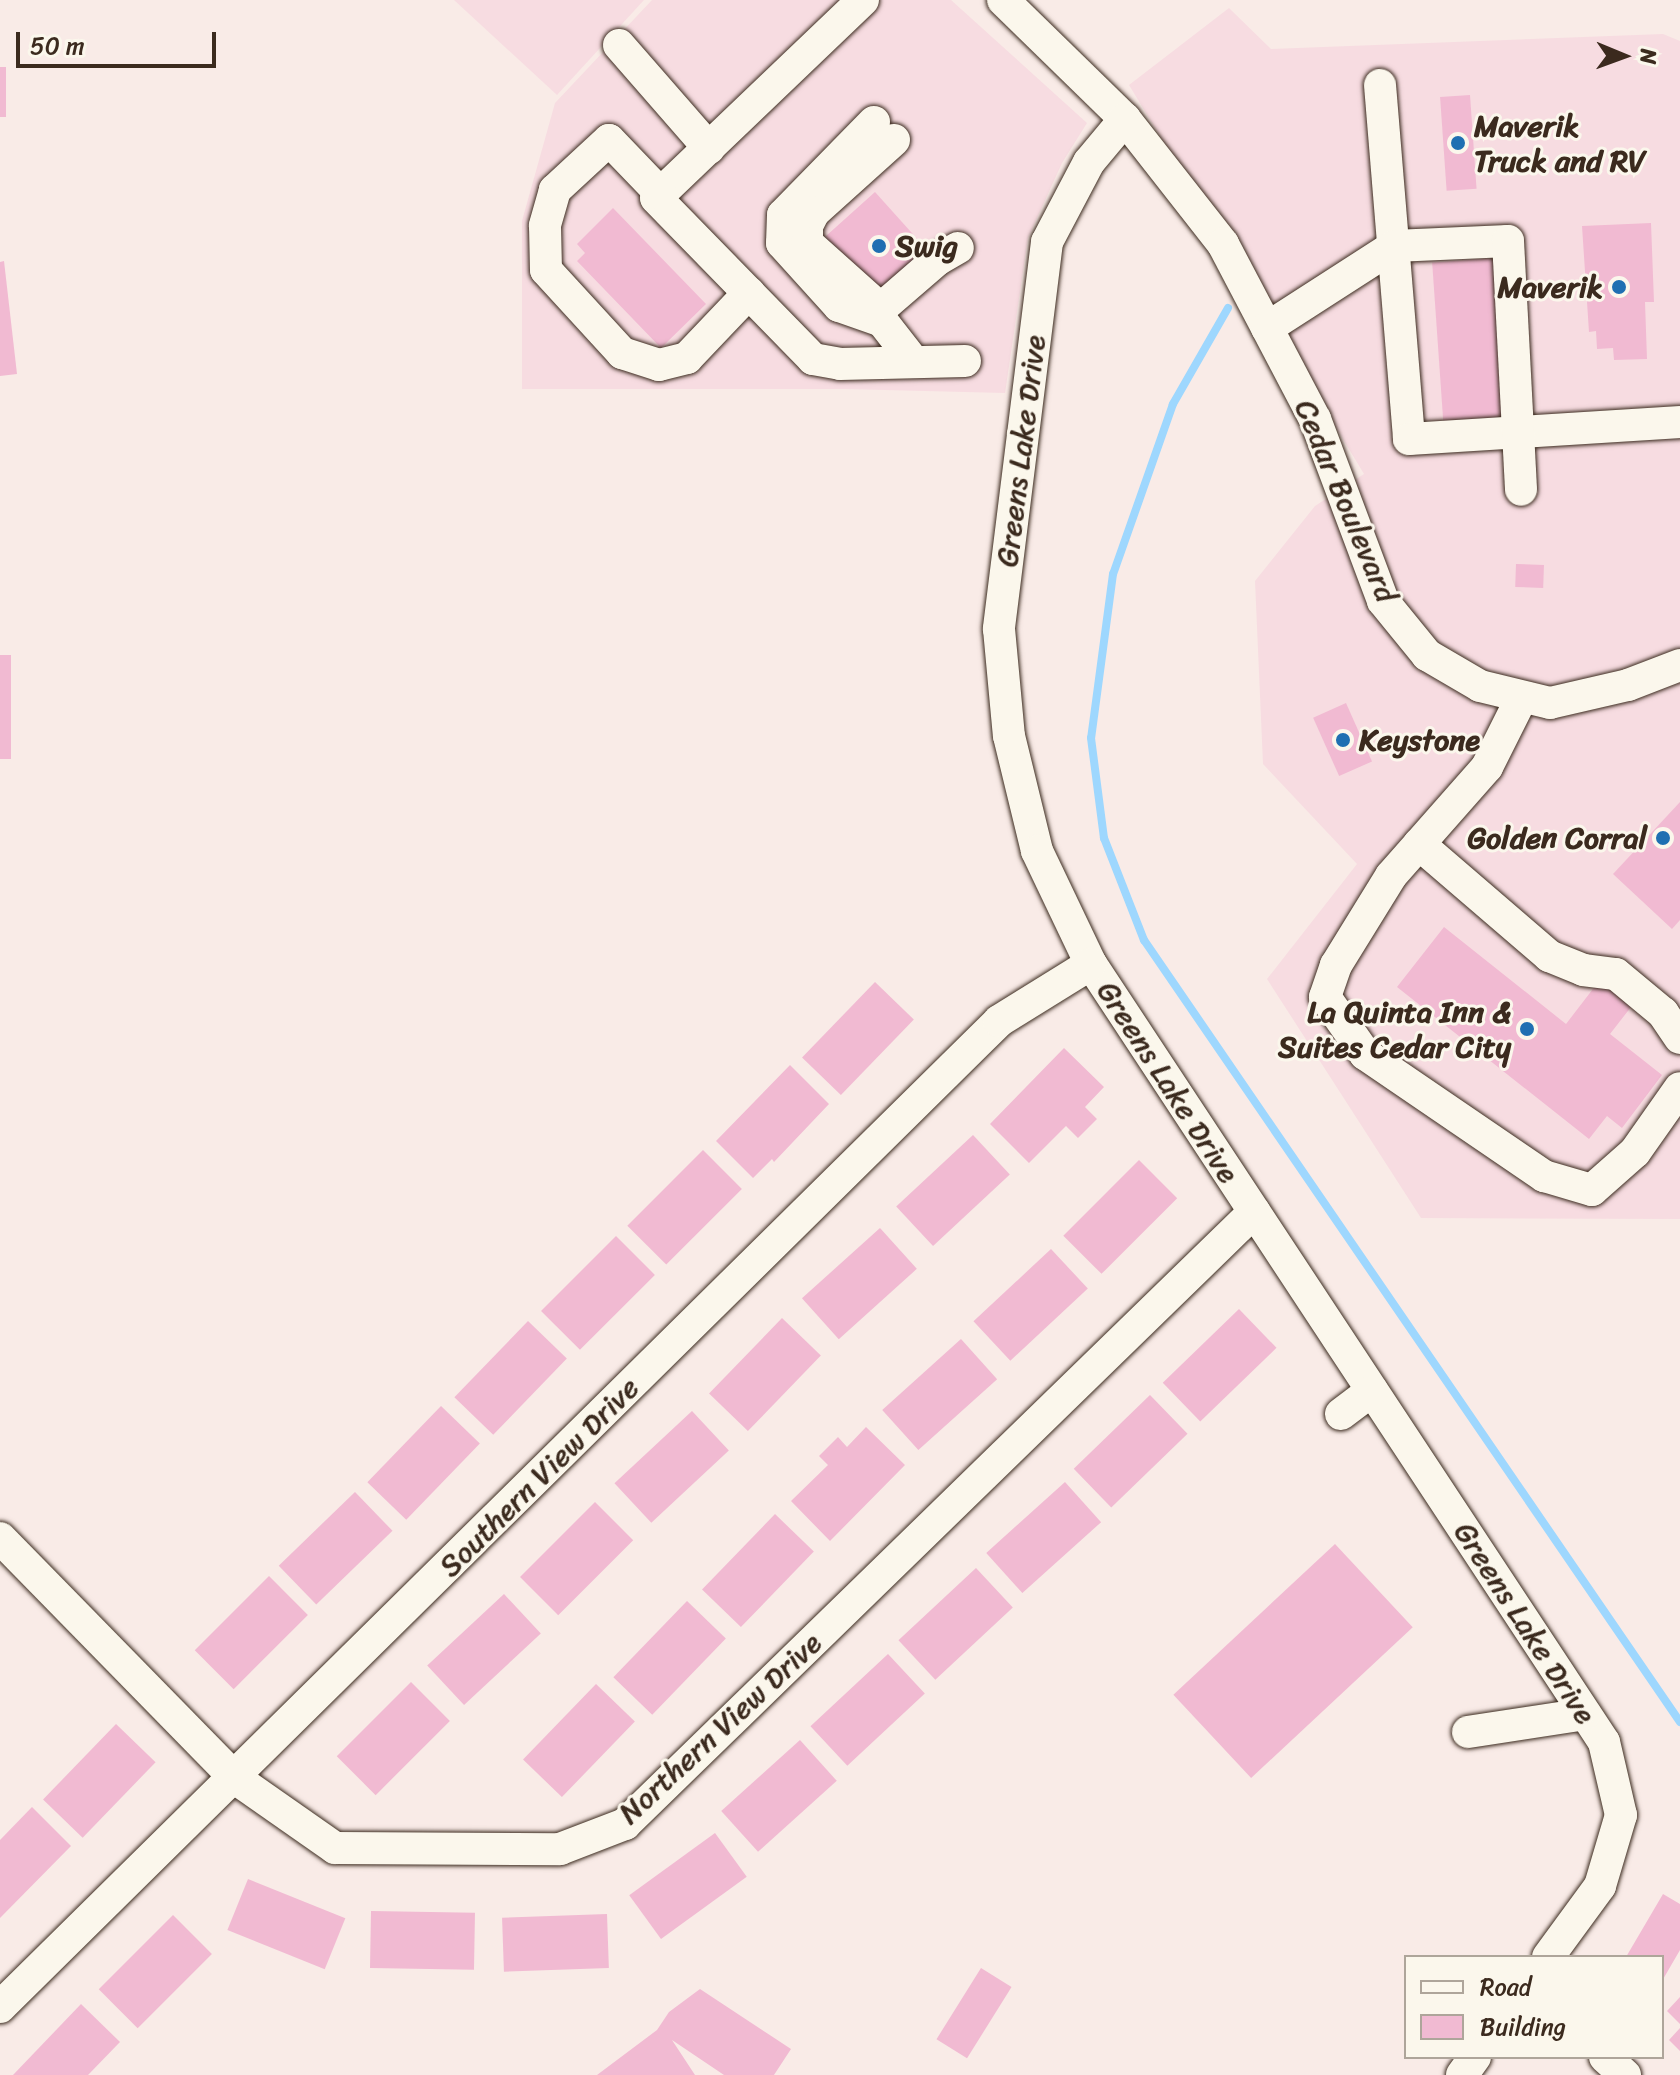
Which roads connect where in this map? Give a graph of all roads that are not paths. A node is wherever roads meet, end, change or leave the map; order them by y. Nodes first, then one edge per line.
1 (863, 0) edge
2 (1003, 0) edge
3 (619, 45) dead end
4 (1380, 85) dead end
5 (1125, 119) junction
6 (884, 131) dead end
7 (709, 148) junction
8 (661, 194) junction
9 (1394, 246) junction
10 (958, 248) dead end
11 (749, 293) junction
12 (884, 313) junction
13 (1267, 328) junction
14 (965, 361) dead end
15 (914, 362) junction
16 (1680, 422) edge
17 (1518, 432) junction
18 (1521, 490) dead end
19 (1680, 665) edge
20 (1522, 697) junction
21 (1419, 844) junction
22 (1091, 964) junction
23 (1680, 1038) edge
24 (1680, 1088) edge
25 (1254, 1212) junction
26 (1372, 1391) junction
27 (1341, 1414) dead end
28 (0, 1538) edge
29 (1585, 1714) junction
30 (1468, 1732) dead end
31 (235, 1778) junction
32 (1549, 1955) edge
33 (0, 2007) edge
34 (1607, 2059) edge
35 (1625, 2075) edge

1 - 7 street
2 - 5 street, Cedar Boulevard
3 - 7 street
4 - 9 street
5 - 13 street, Cedar Boulevard
5 - 22 street, Greens Lake Drive
6 - 12 street
7 - 8 street
8 - 11 street
8 - 11 street
9 - 13 street
9 - 17 street
9 - 17 street
10 - 12 street
11 - 15 street
12 - 15 street
13 - 20 street, Cedar Boulevard
14 - 15 street
16 - 17 street
17 - 18 street
19 - 20 street, Cedar Boulevard
20 - 21 street
21 - 23 street
21 - 24 street
22 - 25 street, Greens Lake Drive
22 - 31 street, Southern View Drive
25 - 26 street, Greens Lake Drive
25 - 31 street, Northern View Drive
26 - 27 street
26 - 29 street, Greens Lake Drive
28 - 31 street, Northern View Drive
29 - 30 street
29 - 32 street, Greens Lake Drive
31 - 33 street, Southern View Drive
34 - 35 street

